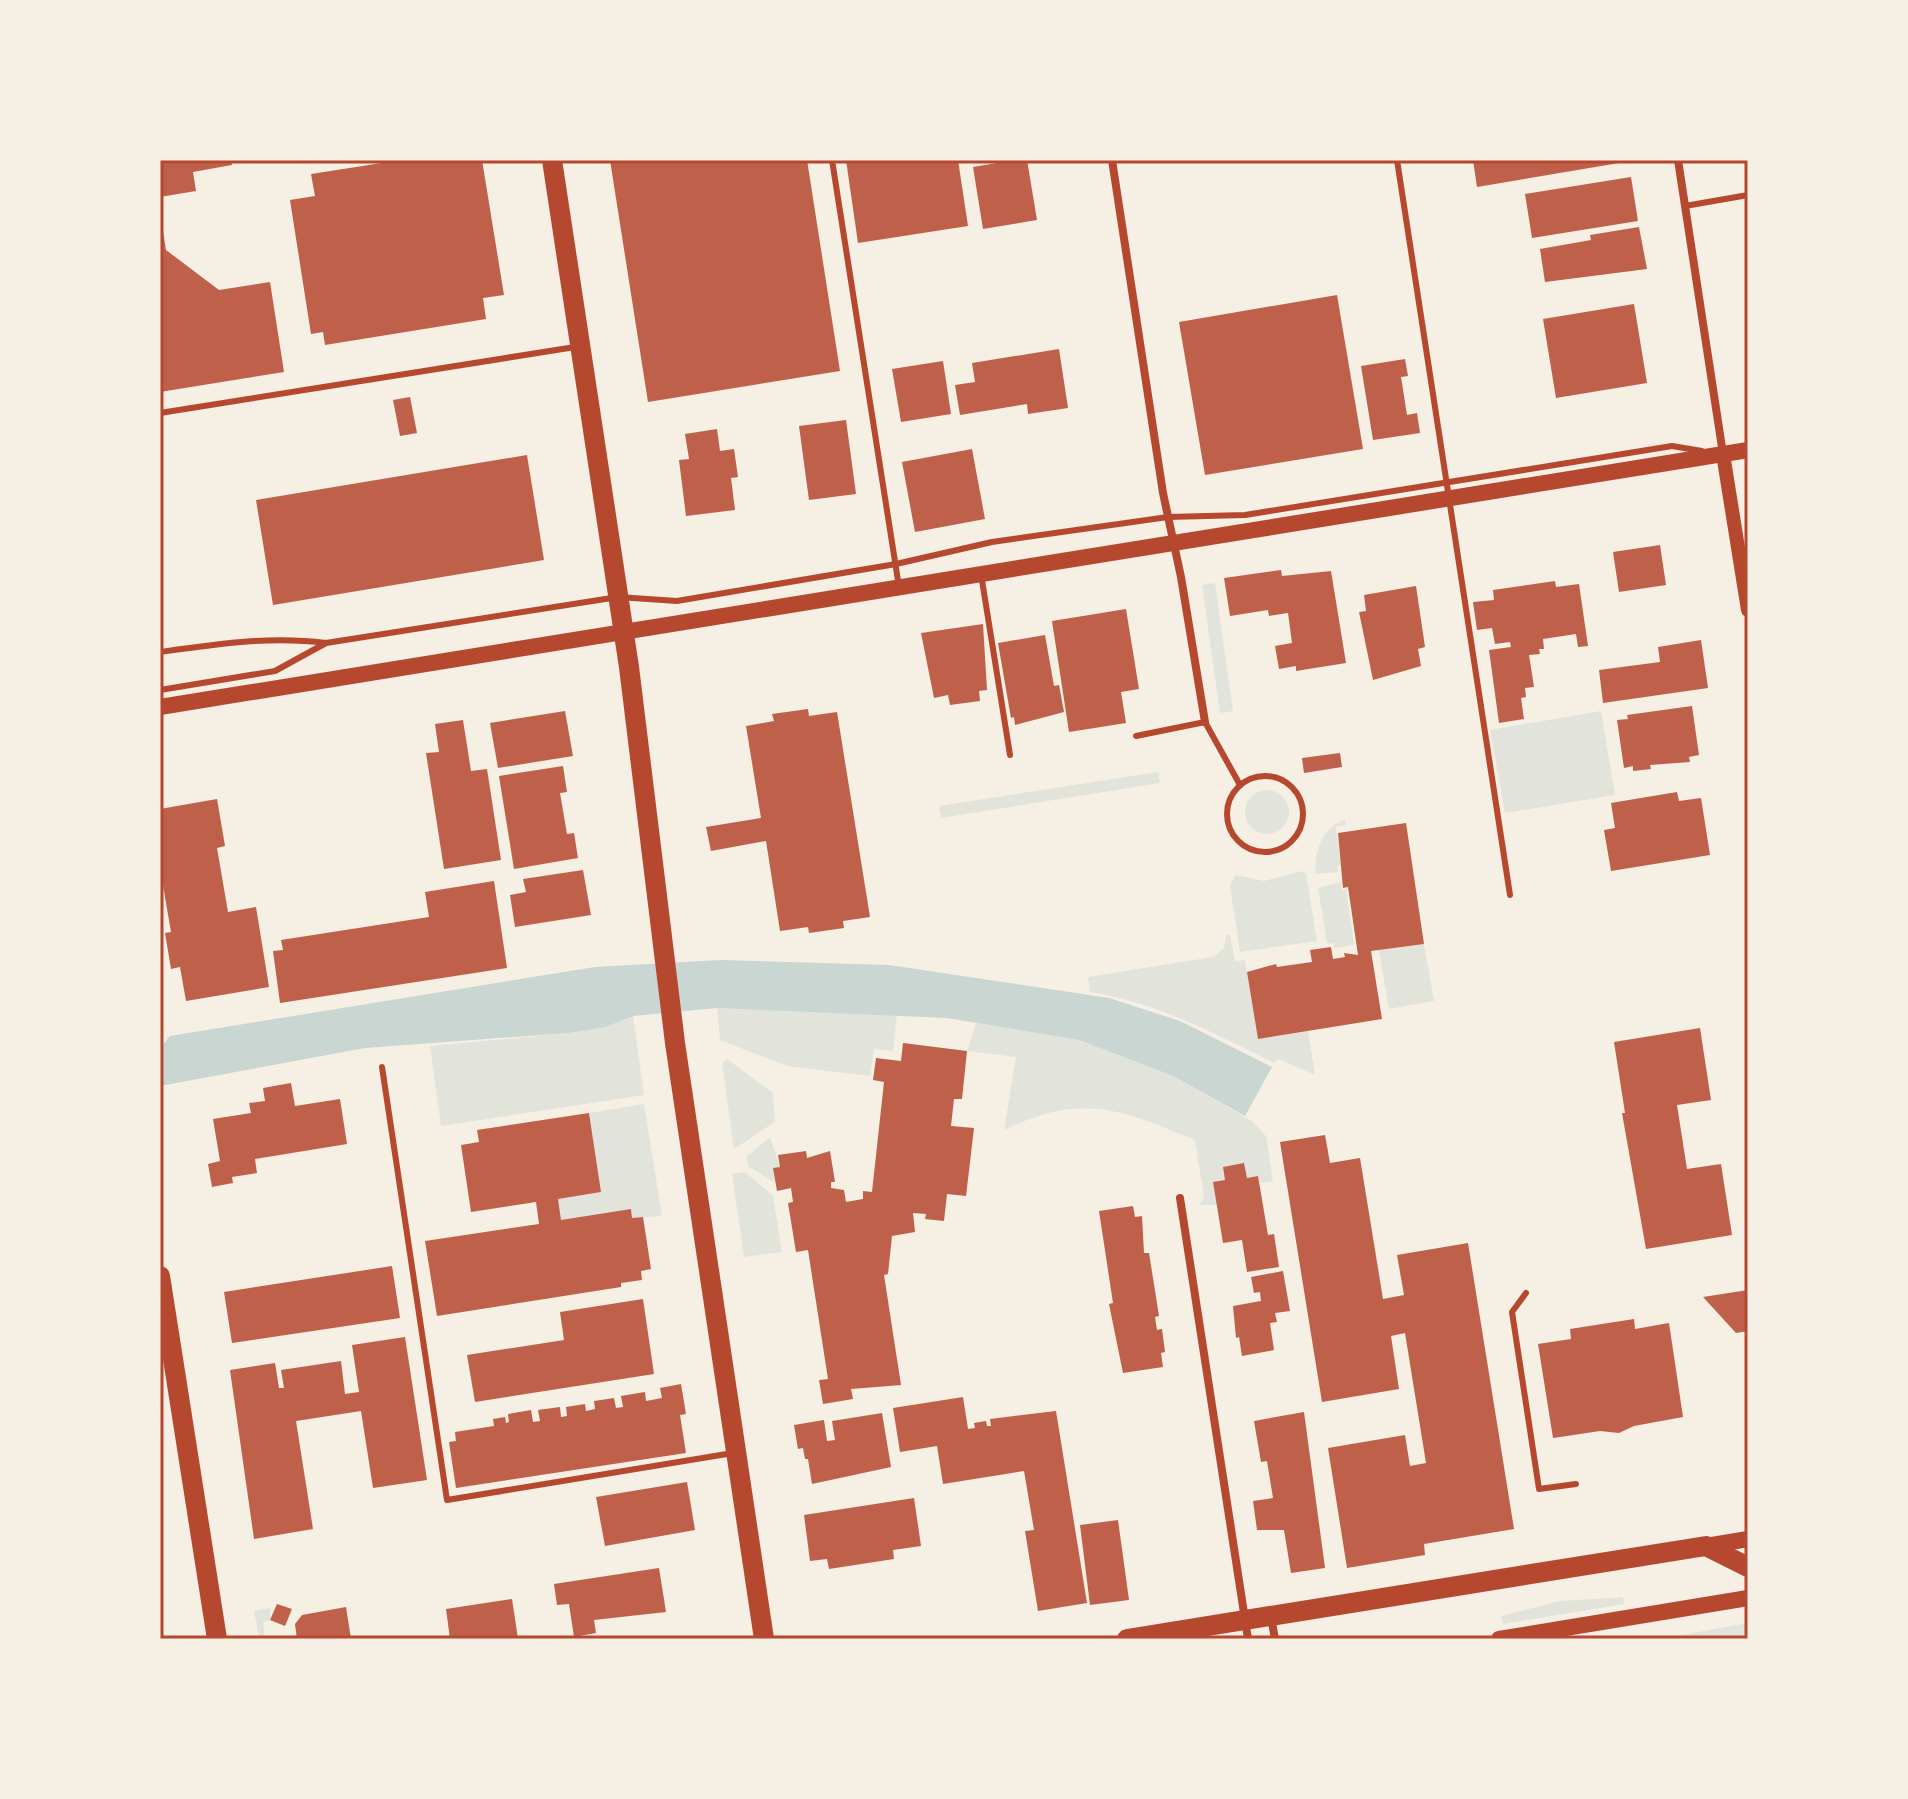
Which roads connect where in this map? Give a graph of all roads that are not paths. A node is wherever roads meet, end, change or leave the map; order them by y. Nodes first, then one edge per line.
1 (552, 160) edge
2 (832, 160) edge
3 (1112, 160) edge
4 (1397, 160) edge
5 (1678, 160) edge
6 (1748, 195) edge
7 (1685, 206) junction
8 (580, 347) junction
9 (160, 413) edge
10 (1748, 450) edge
11 (1723, 454) junction
12 (1446, 481) junction
13 (1449, 498) junction
14 (1168, 517) junction
15 (1173, 543) junction
16 (896, 564) junction
17 (981, 574) junction
18 (900, 589) junction
19 (618, 597) junction
20 (1748, 610) edge
21 (624, 630) junction
22 (326, 643) junction
23 (160, 652) edge
24 (160, 690) edge
25 (160, 707) edge
26 (1205, 722) junction
27 (1136, 736) dead end
28 (1010, 755) dead end
29 (1240, 785) junction
30 (1510, 895) dead end
31 (382, 1067) dead end
32 (1180, 1198) dead end
33 (160, 1276) edge
34 (1526, 1293) dead end
35 (736, 1453) junction
36 (1576, 1484) dead end
37 (1748, 1539) edge
38 (1706, 1546) junction
39 (1748, 1567) edge
40 (1748, 1598) edge
41 (1271, 1616) junction
42 (1246, 1630) edge
43 (217, 1639) edge
44 (764, 1639) edge
45 (1127, 1639) edge
46 (1275, 1639) edge
47 (1499, 1639) edge

1 - 8 main road
2 - 16 lane
3 - 14 street
4 - 12 lane
5 - 7 street
6 - 7 lane
7 - 11 street
8 - 9 lane
8 - 19 main road
10 - 11 main road
11 - 12 lane
11 - 13 main road
11 - 20 street
12 - 13 lane
12 - 14 lane
13 - 15 main road
13 - 30 lane
14 - 15 street
14 - 16 lane
15 - 17 main road
15 - 26 street
16 - 18 lane
16 - 19 lane
17 - 18 main road
17 - 28 lane
18 - 21 main road
19 - 21 main road
19 - 22 lane
21 - 25 main road
21 - 35 main road
22 - 23 lane
22 - 24 lane
26 - 27 lane
26 - 29 lane
29 - 29 lane
31 - 35 lane
32 - 42 street
33 - 43 main road
34 - 36 lane
35 - 44 main road
37 - 38 main road
38 - 39 main road
38 - 41 main road
40 - 47 main road
41 - 42 main road
41 - 46 street
42 - 45 main road

